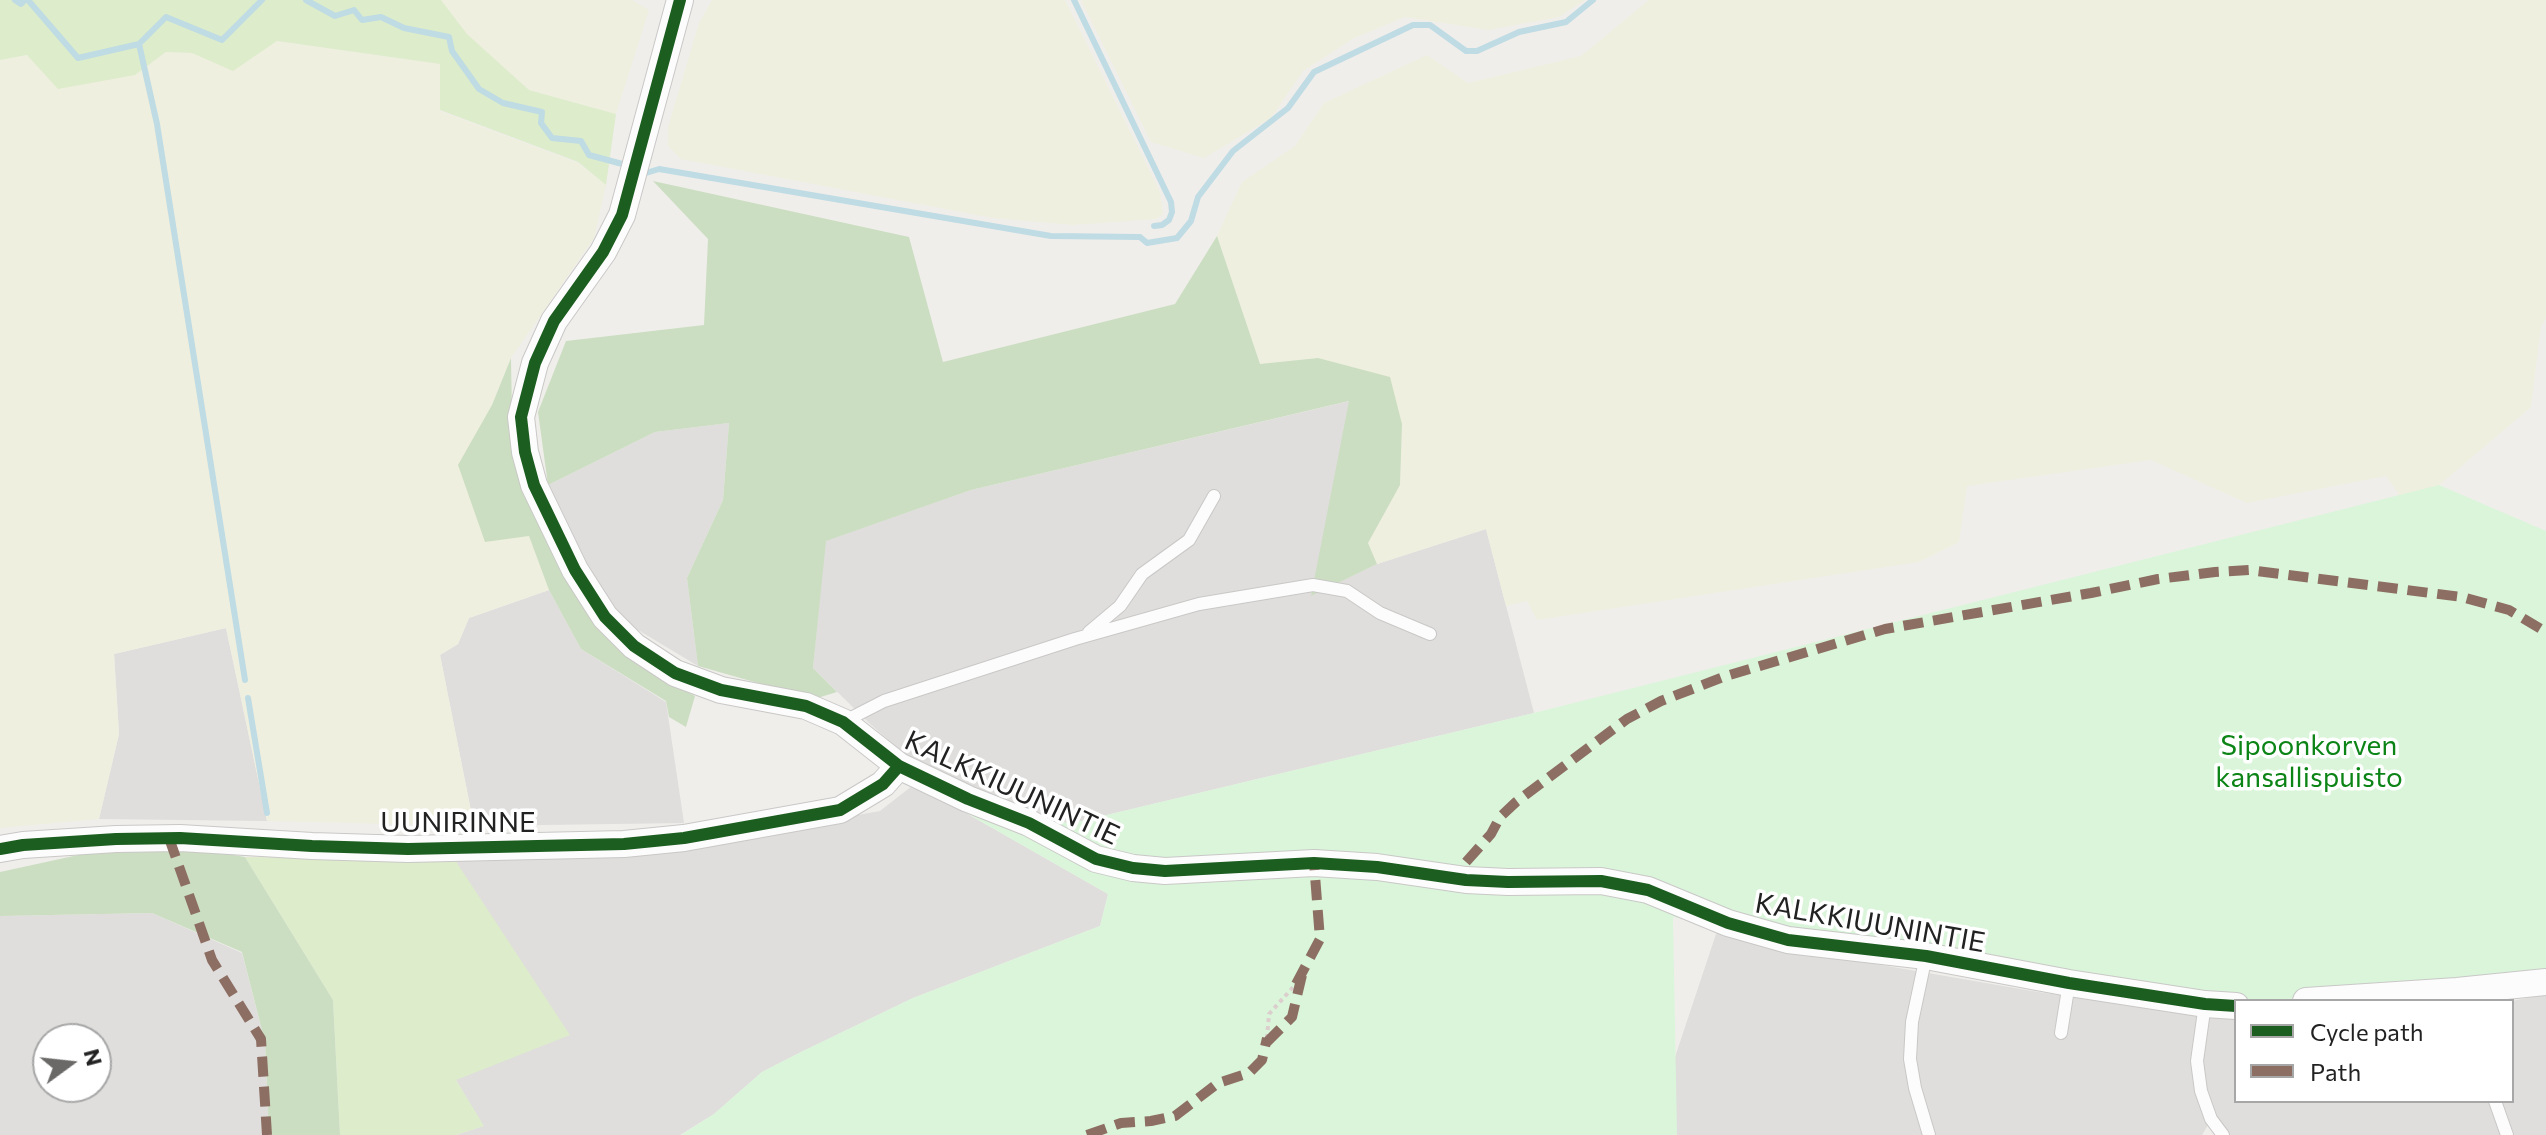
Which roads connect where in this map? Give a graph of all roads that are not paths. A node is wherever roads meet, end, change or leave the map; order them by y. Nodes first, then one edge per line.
1 (680, 0) edge
2 (1214, 496) dead end
3 (1430, 634) dead end
4 (1075, 639) junction
5 (843, 722) junction
6 (899, 766) junction
7 (0, 849) edge
8 (1926, 956) junction
9 (2546, 982) edge
10 (2069, 983) junction
11 (2458, 996) edge
12 (2367, 999) edge
13 (2205, 1004) junction
14 (2234, 1006) edge
15 (2061, 1033) dead end
16 (2496, 1103) edge
17 (1929, 1135) edge
18 (2223, 1135) edge
19 (2507, 1135) edge

1 - 5 street, KALKKIUUNINTIE
2 - 4 lane
3 - 4 lane
4 - 5 lane
5 - 6 street, KALKKIUUNINTIE
6 - 7 street, UUNIRINNE
6 - 8 street, KALKKIUUNINTIE
8 - 10 street, KALKKIUUNINTIE
8 - 17 lane
9 - 11 street
10 - 13 street, KALKKIUUNINTIE
10 - 15 lane
11 - 12 street
13 - 14 street, KALKKIUUNINTIE
13 - 18 lane
16 - 19 lane

